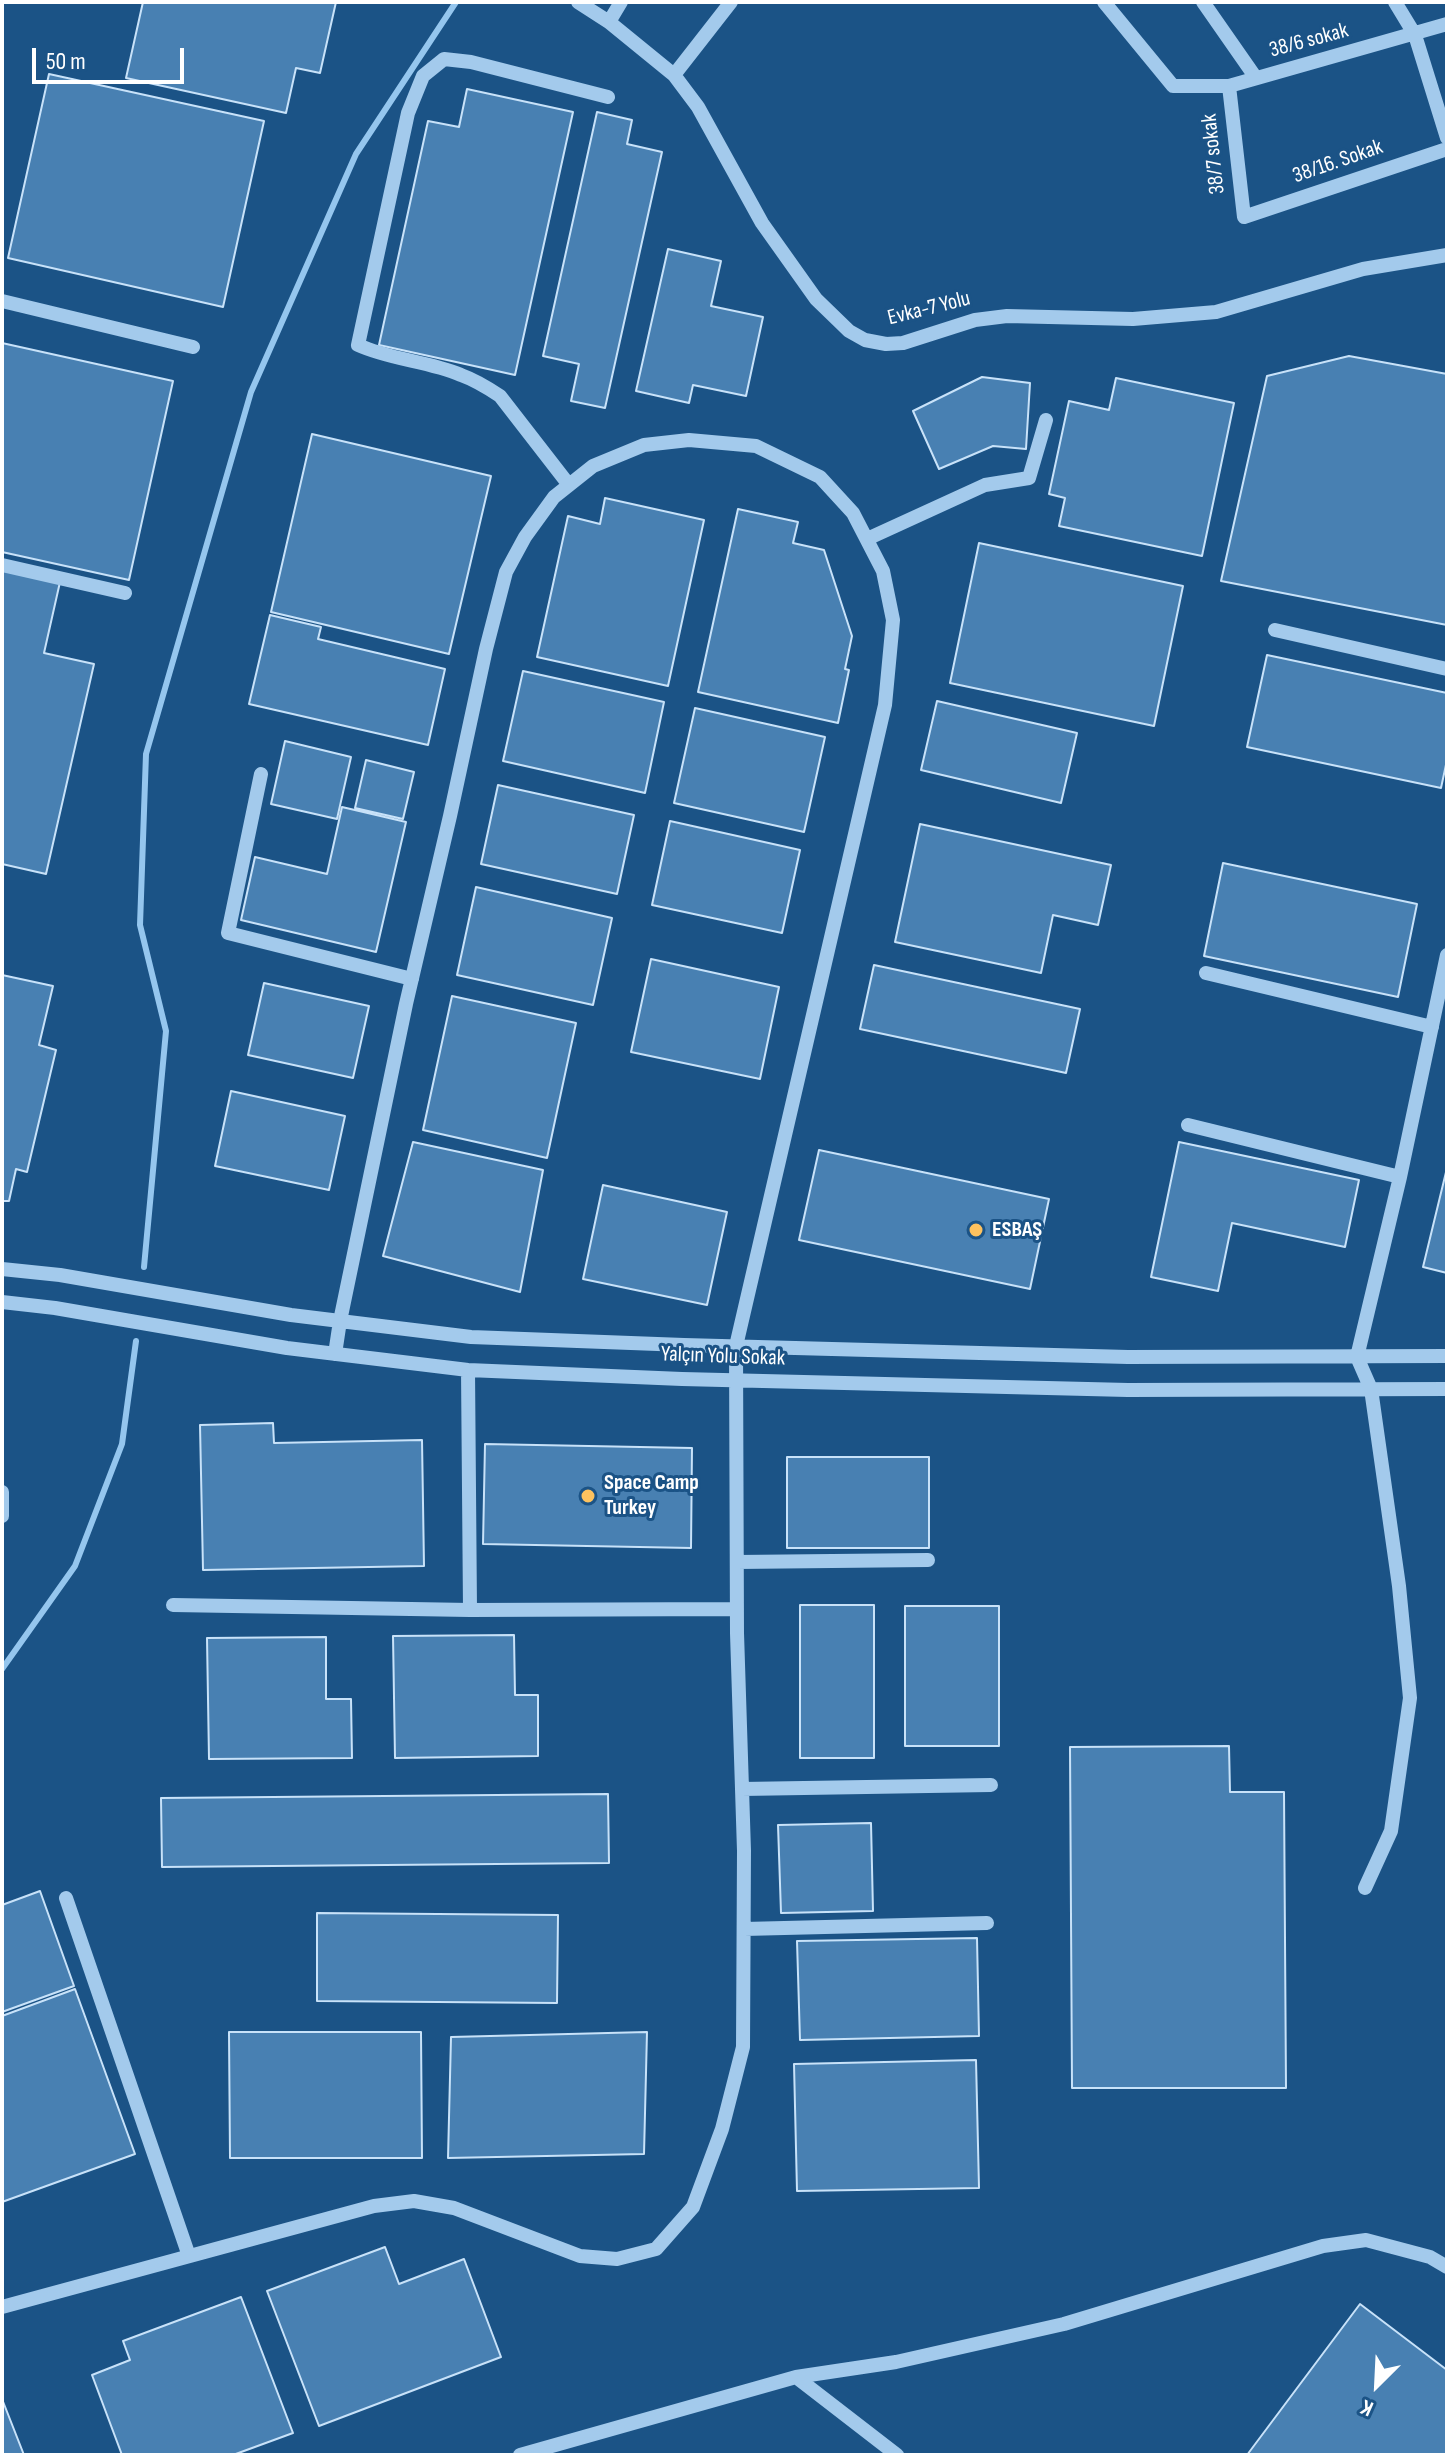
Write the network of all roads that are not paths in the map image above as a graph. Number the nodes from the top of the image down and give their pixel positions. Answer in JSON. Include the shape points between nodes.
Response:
{"nodes":[{"id":1,"x":578,"y":2,"type":"edge"},
{"id":2,"x":621,"y":2,"type":"edge"},
{"id":3,"x":731,"y":2,"type":"edge"},
{"id":4,"x":1104,"y":2,"type":"edge"},
{"id":5,"x":1203,"y":2,"type":"edge"},
{"id":6,"x":1395,"y":2,"type":"edge"},
{"id":7,"x":609,"y":22,"type":"junction"},
{"id":8,"x":1447,"y":24,"type":"edge"},
{"id":9,"x":1415,"y":35,"type":"junction"},
{"id":10,"x":674,"y":75,"type":"junction"},
{"id":11,"x":1256,"y":78,"type":"junction"},
{"id":12,"x":1229,"y":86,"type":"junction"},
{"id":13,"x":608,"y":97,"type":"dead end"},
{"id":14,"x":1447,"y":138,"type":"edge"},
{"id":15,"x":1447,"y":149,"type":"edge"},
{"id":16,"x":1244,"y":217,"type":"joint"},
{"id":17,"x":1447,"y":255,"type":"edge"},
{"id":18,"x":2,"y":301,"type":"edge"},
{"id":19,"x":193,"y":347,"type":"dead end"},
{"id":20,"x":1046,"y":420,"type":"dead end"},
{"id":21,"x":569,"y":485,"type":"junction"},
{"id":22,"x":867,"y":539,"type":"junction"},
{"id":23,"x":2,"y":565,"type":"edge"},
{"id":24,"x":125,"y":593,"type":"dead end"},
{"id":25,"x":1275,"y":630,"type":"dead end"},
{"id":26,"x":1447,"y":669,"type":"edge"},
{"id":27,"x":261,"y":774,"type":"dead end"},
{"id":28,"x":1447,"y":955,"type":"edge"},
{"id":29,"x":1206,"y":973,"type":"dead end"},
{"id":30,"x":412,"y":979,"type":"junction"},
{"id":31,"x":1432,"y":1027,"type":"junction"},
{"id":32,"x":1188,"y":1125,"type":"dead end"},
{"id":33,"x":1400,"y":1177,"type":"junction"},
{"id":34,"x":2,"y":1269,"type":"edge"},
{"id":35,"x":2,"y":1302,"type":"edge"},
{"id":36,"x":2,"y":1309,"type":"edge"},
{"id":37,"x":340,"y":1321,"type":"junction"},
{"id":38,"x":736,"y":1346,"type":"junction"},
{"id":39,"x":335,"y":1354,"type":"junction"},
{"id":40,"x":1447,"y":1356,"type":"edge"},
{"id":41,"x":1357,"y":1357,"type":"junction"},
{"id":42,"x":468,"y":1370,"type":"junction"},
{"id":43,"x":737,"y":1380,"type":"junction"},
{"id":44,"x":1371,"y":1389,"type":"junction"},
{"id":45,"x":1447,"y":1389,"type":"edge"},
{"id":46,"x":2,"y":1492,"type":"edge"},
{"id":47,"x":2,"y":1516,"type":"edge"},
{"id":48,"x":928,"y":1560,"type":"dead end"},
{"id":49,"x":737,"y":1562,"type":"junction"},
{"id":50,"x":173,"y":1605,"type":"dead end"},
{"id":51,"x":737,"y":1609,"type":"junction"},
{"id":52,"x":470,"y":1610,"type":"junction"},
{"id":53,"x":991,"y":1785,"type":"dead end"},
{"id":54,"x":742,"y":1789,"type":"junction"},
{"id":55,"x":1365,"y":1888,"type":"dead end"},
{"id":56,"x":66,"y":1898,"type":"dead end"},
{"id":57,"x":987,"y":1923,"type":"dead end"},
{"id":58,"x":744,"y":1929,"type":"junction"},
{"id":59,"x":189,"y":2256,"type":"junction"},
{"id":60,"x":1447,"y":2267,"type":"edge"},
{"id":61,"x":2,"y":2307,"type":"edge"},
{"id":62,"x":796,"y":2377,"type":"junction"},
{"id":63,"x":520,"y":2455,"type":"edge"},
{"id":64,"x":897,"y":2455,"type":"edge"}],
"edges":[{"from":1,"to":7,"type":"street","name":"Evka-7 Yolu"},
{"from":2,"to":7,"type":"street"},
{"from":3,"to":10,"type":"street"},
{"from":4,"to":12,"type":"street","name":"38/6 sokak","via":[[1173,86]]},
{"from":5,"to":11,"type":"street"},
{"from":6,"to":9,"type":"street"},
{"from":7,"to":10,"type":"street","name":"Evka-7 Yolu"},
{"from":8,"to":9,"type":"street","name":"38/6 sokak"},
{"from":9,"to":11,"type":"street","name":"38/6 sokak"},
{"from":9,"to":14,"type":"street"},
{"from":10,"to":17,"type":"street","name":"Evka-7 Yolu","via":[[698,107],[762,223],[816,299],[865,340],[903,343],[975,320],[1007,316],[1133,319],[1216,312],[1363,269]]},
{"from":11,"to":12,"type":"street","name":"38/6 sokak"},
{"from":12,"to":16,"type":"street","name":"38/7 sokak"},
{"from":13,"to":21,"type":"street","via":[[457,60],[444,59],[423,76],[408,113],[358,345],[461,374],[490,389]]},
{"from":15,"to":16,"type":"street","name":"38/16. Sokak"},
{"from":18,"to":19,"type":"street"},
{"from":20,"to":22,"type":"street","via":[[1029,478],[985,485]]},
{"from":21,"to":22,"type":"street","via":[[593,466],[644,445],[689,440],[756,446],[820,477],[853,513]]},
{"from":21,"to":30,"type":"street","via":[[525,537],[506,572]]},
{"from":22,"to":38,"type":"street","via":[[883,571],[893,620],[885,705]]},
{"from":23,"to":24,"type":"street"},
{"from":25,"to":26,"type":"street"},
{"from":27,"to":30,"type":"street","via":[[228,933]]},
{"from":28,"to":31,"type":"street"},
{"from":29,"to":31,"type":"street"},
{"from":30,"to":37,"type":"street"},
{"from":31,"to":33,"type":"street"},
{"from":32,"to":33,"type":"street"},
{"from":33,"to":41,"type":"street"},
{"from":34,"to":37,"type":"street","name":"Yalçın Yolu Sokak"},
{"from":35,"to":36,"type":"street"},
{"from":35,"to":39,"type":"street","name":"Yalçın Yolu Sokak"},
{"from":37,"to":38,"type":"street","name":"Yalçın Yolu Sokak","via":[[471,1337]]},
{"from":37,"to":39,"type":"street"},
{"from":38,"to":41,"type":"street","name":"Yalçın Yolu Sokak","via":[[1128,1357]]},
{"from":38,"to":43,"type":"street"},
{"from":39,"to":42,"type":"street","name":"Yalçın Yolu Sokak"},
{"from":40,"to":41,"type":"street","name":"Yalçın Yolu Sokak"},
{"from":41,"to":44,"type":"street"},
{"from":42,"to":43,"type":"street","name":"Yalçın Yolu Sokak"},
{"from":42,"to":52,"type":"street"},
{"from":43,"to":44,"type":"street","name":"Yalçın Yolu Sokak","via":[[1128,1390]]},
{"from":43,"to":49,"type":"street"},
{"from":44,"to":45,"type":"street","name":"Yalçın Yolu Sokak"},
{"from":44,"to":55,"type":"street","via":[[1410,1698],[1391,1831]]},
{"from":46,"to":47,"type":"street"},
{"from":48,"to":49,"type":"street"},
{"from":49,"to":51,"type":"street"},
{"from":50,"to":52,"type":"street"},
{"from":51,"to":52,"type":"street"},
{"from":51,"to":54,"type":"street"},
{"from":53,"to":54,"type":"street"},
{"from":54,"to":58,"type":"street"},
{"from":56,"to":59,"type":"street"},
{"from":57,"to":58,"type":"street"},
{"from":58,"to":59,"type":"street","via":[[743,2047],[722,2129],[693,2207],[656,2249],[617,2259],[580,2256],[454,2208],[414,2201],[374,2206]]},
{"from":59,"to":61,"type":"street"},
{"from":60,"to":62,"type":"street","via":[[1366,2240],[1323,2246],[1064,2324],[896,2362]]},
{"from":62,"to":63,"type":"street"},
{"from":62,"to":64,"type":"street"}]}
